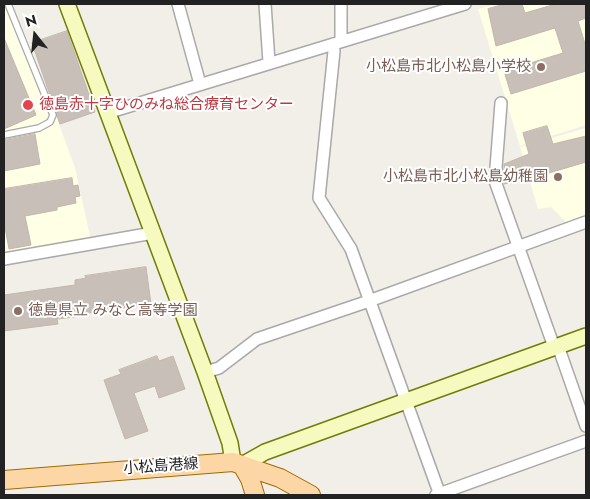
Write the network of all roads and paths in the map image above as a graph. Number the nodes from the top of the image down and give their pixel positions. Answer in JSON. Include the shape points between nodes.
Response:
{"nodes":[{"id":1,"x":8,"y":4,"type":"edge"},
{"id":2,"x":67,"y":4,"type":"edge"},
{"id":3,"x":178,"y":4,"type":"edge"},
{"id":4,"x":265,"y":4,"type":"edge"},
{"id":5,"x":341,"y":4,"type":"edge"},
{"id":6,"x":466,"y":4,"type":"edge"},
{"id":7,"x":444,"y":7,"type":"edge"},
{"id":8,"x":337,"y":43,"type":"junction"},
{"id":9,"x":270,"y":62,"type":"junction"},
{"id":10,"x":200,"y":84,"type":"junction"},
{"id":11,"x":501,"y":103,"type":"dead end"},
{"id":12,"x":107,"y":113,"type":"junction"},
{"id":13,"x":4,"y":135,"type":"edge"},
{"id":14,"x":586,"y":222,"type":"edge"},
{"id":15,"x":153,"y":233,"type":"junction"},
{"id":16,"x":518,"y":247,"type":"junction"},
{"id":17,"x":4,"y":259,"type":"edge"},
{"id":18,"x":369,"y":301,"type":"junction"},
{"id":19,"x":586,"y":336,"type":"edge"},
{"id":20,"x":556,"y":347,"type":"junction"},
{"id":21,"x":205,"y":372,"type":"junction"},
{"id":22,"x":406,"y":401,"type":"junction"},
{"id":23,"x":586,"y":426,"type":"edge"},
{"id":24,"x":586,"y":441,"type":"edge"},
{"id":25,"x":238,"y":464,"type":"junction"},
{"id":26,"x":4,"y":480,"type":"edge"},
{"id":27,"x":256,"y":495,"type":"edge"},
{"id":28,"x":311,"y":495,"type":"edge"},
{"id":29,"x":438,"y":495,"type":"edge"}],
"edges":[{"from":1,"to":13,"type":"lane","via":[[53,115],[50,122],[40,128]]},
{"from":2,"to":12,"type":"street"},
{"from":3,"to":10,"type":"street"},
{"from":4,"to":9,"type":"street"},
{"from":5,"to":8,"type":"street"},
{"from":6,"to":7,"type":"street"},
{"from":7,"to":8,"type":"street"},
{"from":8,"to":9,"type":"street"},
{"from":8,"to":18,"type":"street","via":[[319,198],[351,249]]},
{"from":9,"to":10,"type":"street"},
{"from":10,"to":12,"type":"street"},
{"from":11,"to":16,"type":"street","via":[[494,176]]},
{"from":12,"to":15,"type":"street"},
{"from":14,"to":16,"type":"street"},
{"from":15,"to":17,"type":"street"},
{"from":15,"to":21,"type":"street"},
{"from":16,"to":18,"type":"street"},
{"from":16,"to":20,"type":"street"},
{"from":18,"to":21,"type":"street","via":[[256,339],[219,368]]},
{"from":18,"to":22,"type":"street"},
{"from":19,"to":20,"type":"street"},
{"from":20,"to":22,"type":"street"},
{"from":20,"to":23,"type":"street"},
{"from":21,"to":25,"type":"street"},
{"from":22,"to":25,"type":"street"},
{"from":22,"to":29,"type":"street"},
{"from":24,"to":29,"type":"street"},
{"from":25,"to":26,"type":"main road","name":"小松島港線"},
{"from":25,"to":27,"type":"main road","via":[[250,479]]},
{"from":25,"to":28,"type":"main road","name":"小松島港線","via":[[280,478]]}]}
